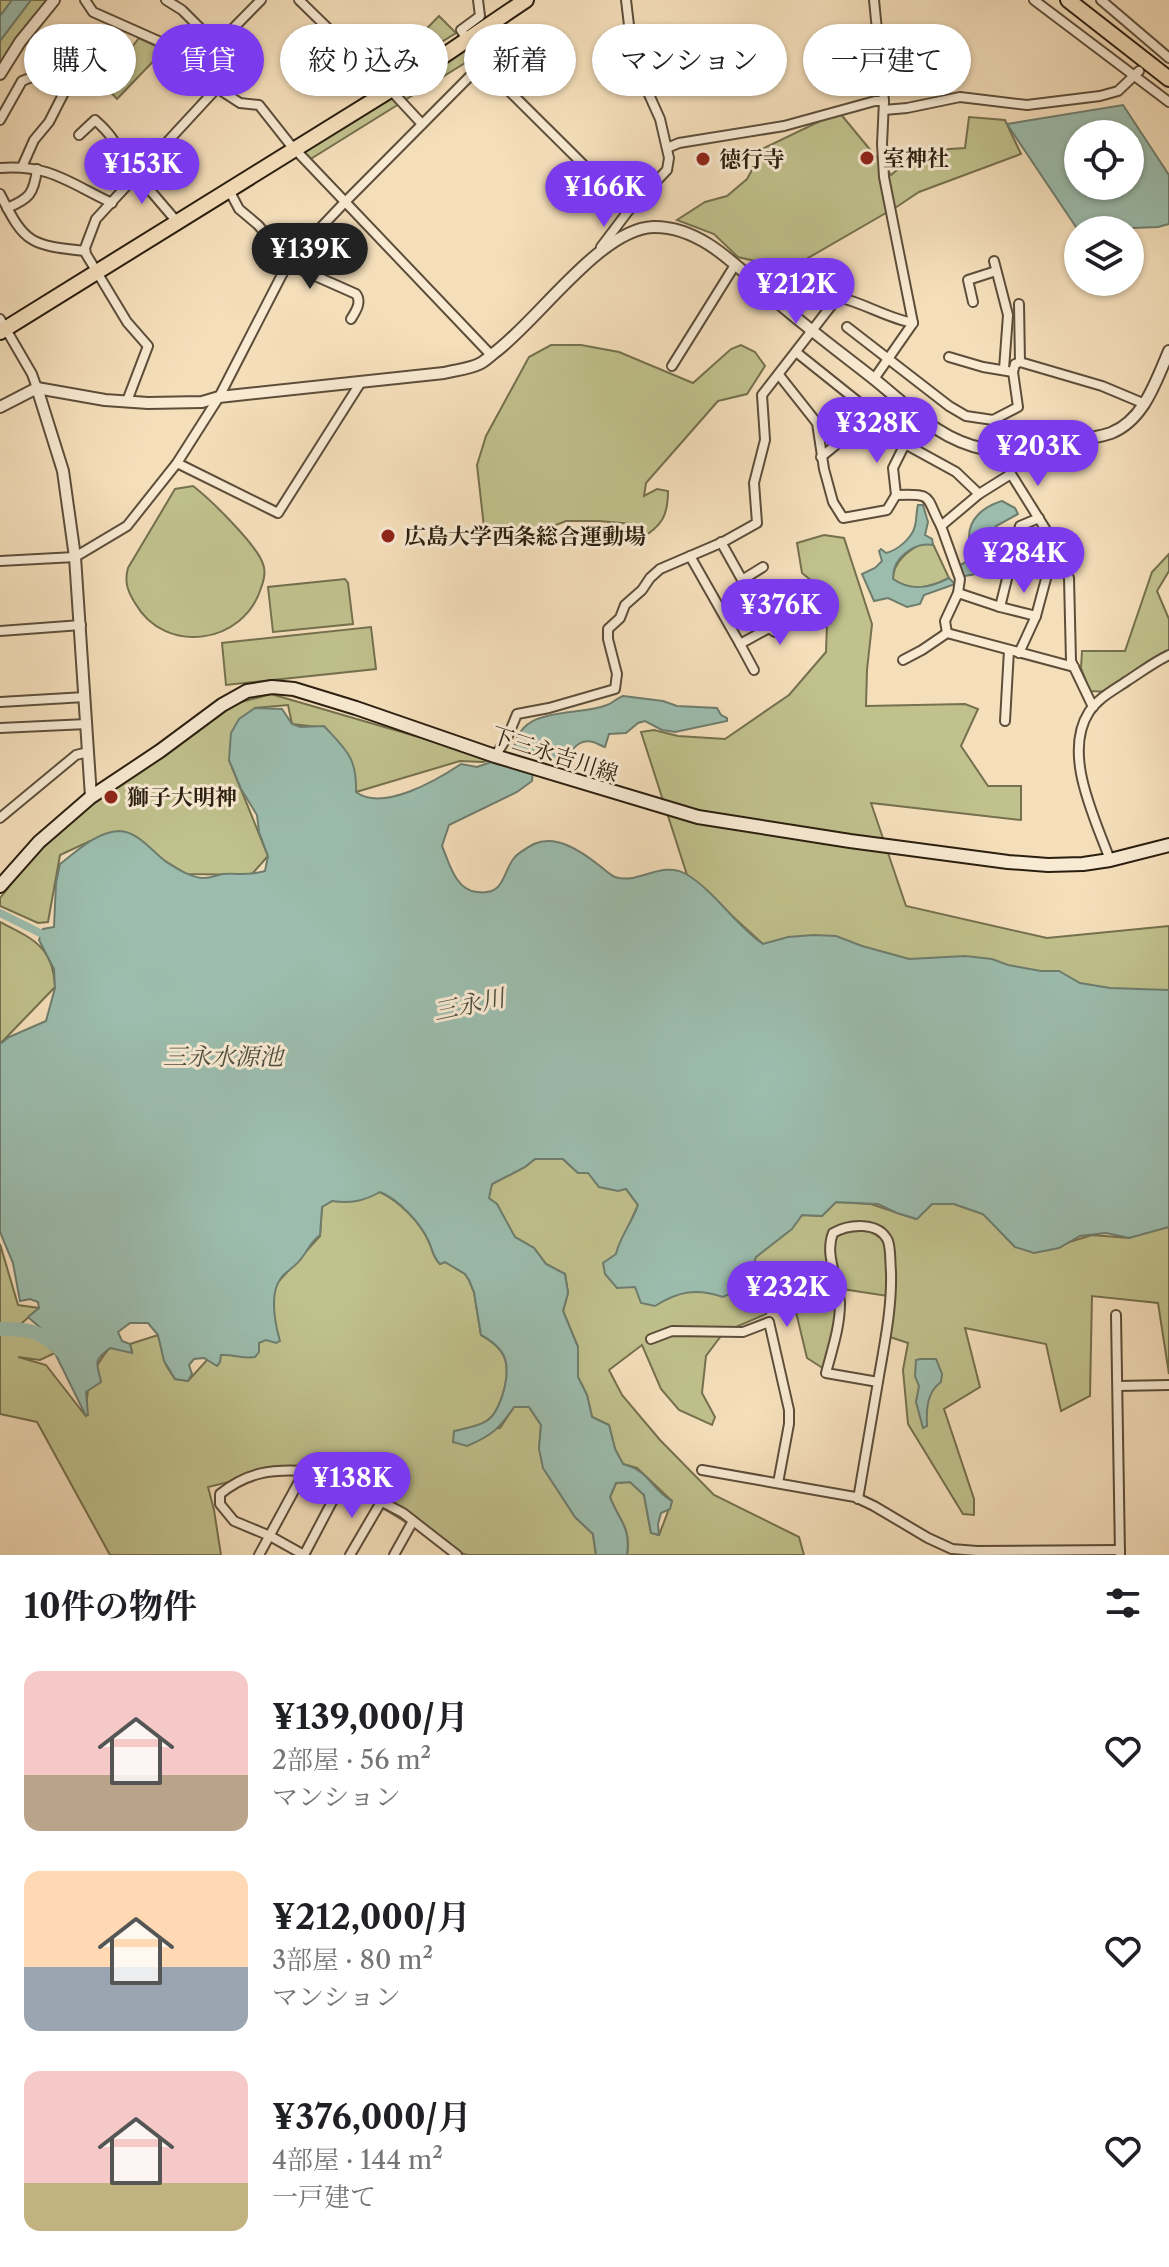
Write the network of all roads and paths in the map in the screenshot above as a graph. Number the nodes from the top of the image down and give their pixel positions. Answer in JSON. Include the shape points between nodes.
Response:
{"nodes":[{"id":1,"x":54,"y":0,"type":"edge"},
{"id":2,"x":85,"y":0,"type":"edge"},
{"id":3,"x":166,"y":0,"type":"edge"},
{"id":4,"x":261,"y":0,"type":"edge"},
{"id":5,"x":299,"y":0,"type":"edge"},
{"id":6,"x":478,"y":0,"type":"edge"},
{"id":7,"x":526,"y":0,"type":"edge"},
{"id":8,"x":626,"y":0,"type":"edge"},
{"id":9,"x":874,"y":0,"type":"edge"},
{"id":10,"x":1034,"y":0,"type":"edge"},
{"id":11,"x":1057,"y":0,"type":"edge"},
{"id":12,"x":1068,"y":0,"type":"edge"},
{"id":13,"x":1101,"y":0,"type":"edge"},
{"id":14,"x":196,"y":24,"type":"edge"},
{"id":15,"x":238,"y":24,"type":"edge"},
{"id":16,"x":323,"y":24,"type":"edge"},
{"id":17,"x":469,"y":24,"type":"edge"},
{"id":18,"x":492,"y":24,"type":"edge"},
{"id":19,"x":152,"y":38,"type":"edge"},
{"id":20,"x":1122,"y":42,"type":"junction"},
{"id":21,"x":1169,"y":58,"type":"edge"},
{"id":22,"x":1137,"y":73,"type":"junction"},
{"id":23,"x":0,"y":74,"type":"edge"},
{"id":24,"x":1169,"y":79,"type":"edge"},
{"id":25,"x":24,"y":80,"type":"edge"},
{"id":26,"x":464,"y":82,"type":"edge"},
{"id":27,"x":62,"y":96,"type":"edge"},
{"id":28,"x":210,"y":96,"type":"edge"},
{"id":29,"x":229,"y":96,"type":"edge"},
{"id":30,"x":380,"y":96,"type":"edge"},
{"id":31,"x":396,"y":96,"type":"edge"},
{"id":32,"x":514,"y":96,"type":"edge"},
{"id":33,"x":1169,"y":102,"type":"edge"},
{"id":34,"x":884,"y":105,"type":"junction"},
{"id":35,"x":0,"y":120,"type":"edge"},
{"id":36,"x":422,"y":124,"type":"junction"},
{"id":37,"x":79,"y":135,"type":"dead end"},
{"id":38,"x":667,"y":148,"type":"junction"},
{"id":39,"x":295,"y":149,"type":"junction"},
{"id":40,"x":22,"y":167,"type":"junction"},
{"id":41,"x":0,"y":168,"type":"edge"},
{"id":42,"x":37,"y":169,"type":"junction"},
{"id":43,"x":137,"y":175,"type":"junction"},
{"id":44,"x":229,"y":190,"type":"junction"},
{"id":45,"x":0,"y":194,"type":"edge"},
{"id":46,"x":345,"y":202,"type":"junction"},
{"id":47,"x":112,"y":203,"type":"junction"},
{"id":48,"x":7,"y":208,"type":"junction"},
{"id":49,"x":629,"y":210,"type":"junction"},
{"id":50,"x":178,"y":223,"type":"junction"},
{"id":51,"x":85,"y":251,"type":"junction"},
{"id":52,"x":289,"y":261,"type":"junction"},
{"id":53,"x":588,"y":262,"type":"junction"},
{"id":54,"x":735,"y":265,"type":"junction"},
{"id":55,"x":97,"y":273,"type":"junction"},
{"id":56,"x":973,"y":302,"type":"dead end"},
{"id":57,"x":1019,"y":304,"type":"dead end"},
{"id":58,"x":351,"y":319,"type":"dead end"},
{"id":59,"x":913,"y":323,"type":"junction"},
{"id":60,"x":2,"y":327,"type":"edge"},
{"id":61,"x":847,"y":327,"type":"dead end"},
{"id":62,"x":811,"y":332,"type":"junction"},
{"id":63,"x":1169,"y":351,"type":"edge"},
{"id":64,"x":796,"y":352,"type":"junction"},
{"id":65,"x":491,"y":355,"type":"junction"},
{"id":66,"x":949,"y":357,"type":"dead end"},
{"id":67,"x":887,"y":360,"type":"junction"},
{"id":68,"x":1020,"y":362,"type":"junction"},
{"id":69,"x":672,"y":366,"type":"dead end"},
{"id":70,"x":1009,"y":371,"type":"junction"},
{"id":71,"x":779,"y":375,"type":"junction"},
{"id":72,"x":874,"y":379,"type":"junction"},
{"id":73,"x":361,"y":382,"type":"junction"},
{"id":74,"x":37,"y":388,"type":"junction"},
{"id":75,"x":219,"y":397,"type":"junction"},
{"id":76,"x":127,"y":401,"type":"junction"},
{"id":77,"x":1145,"y":404,"type":"junction"},
{"id":78,"x":0,"y":407,"type":"edge"},
{"id":79,"x":866,"y":408,"type":"junction"},
{"id":80,"x":993,"y":420,"type":"junction"},
{"id":81,"x":905,"y":444,"type":"junction"},
{"id":82,"x":1000,"y":452,"type":"junction"},
{"id":83,"x":821,"y":457,"type":"junction"},
{"id":84,"x":177,"y":463,"type":"junction"},
{"id":85,"x":1011,"y":474,"type":"junction"},
{"id":86,"x":979,"y":494,"type":"junction"},
{"id":87,"x":896,"y":495,"type":"junction"},
{"id":88,"x":1039,"y":518,"type":"junction"},
{"id":89,"x":941,"y":526,"type":"junction"},
{"id":90,"x":721,"y":542,"type":"junction"},
{"id":91,"x":1054,"y":549,"type":"junction"},
{"id":92,"x":690,"y":556,"type":"junction"},
{"id":93,"x":75,"y":557,"type":"junction"},
{"id":94,"x":0,"y":561,"type":"edge"},
{"id":95,"x":763,"y":567,"type":"dead end"},
{"id":96,"x":742,"y":580,"type":"junction"},
{"id":97,"x":958,"y":593,"type":"junction"},
{"id":98,"x":1000,"y":607,"type":"junction"},
{"id":99,"x":1036,"y":616,"type":"junction"},
{"id":100,"x":792,"y":623,"type":"dead end"},
{"id":101,"x":81,"y":625,"type":"junction"},
{"id":102,"x":769,"y":628,"type":"junction"},
{"id":103,"x":0,"y":631,"type":"edge"},
{"id":104,"x":947,"y":633,"type":"junction"},
{"id":105,"x":740,"y":644,"type":"junction"},
{"id":106,"x":1014,"y":651,"type":"junction"},
{"id":107,"x":1169,"y":655,"type":"edge"},
{"id":108,"x":903,"y":660,"type":"dead end"},
{"id":109,"x":1074,"y":667,"type":"junction"},
{"id":110,"x":754,"y":670,"type":"dead end"},
{"id":111,"x":85,"y":697,"type":"junction"},
{"id":112,"x":0,"y":702,"type":"edge"},
{"id":113,"x":1093,"y":707,"type":"junction"},
{"id":114,"x":1005,"y":721,"type":"dead end"},
{"id":115,"x":87,"y":724,"type":"junction"},
{"id":116,"x":0,"y":728,"type":"edge"},
{"id":117,"x":88,"y":752,"type":"junction"},
{"id":118,"x":495,"y":756,"type":"junction"},
{"id":119,"x":91,"y":797,"type":"junction"},
{"id":120,"x":0,"y":818,"type":"edge"},
{"id":121,"x":1169,"y":845,"type":"edge"},
{"id":122,"x":1110,"y":860,"type":"junction"},
{"id":123,"x":5,"y":872,"type":"edge"},
{"id":124,"x":0,"y":886,"type":"edge"},
{"id":125,"x":1116,"y":1315,"type":"dead end"},
{"id":126,"x":651,"y":1339,"type":"dead end"},
{"id":127,"x":878,"y":1382,"type":"junction"},
{"id":128,"x":1169,"y":1385,"type":"edge"},
{"id":129,"x":1118,"y":1386,"type":"junction"},
{"id":130,"x":702,"y":1470,"type":"dead end"},
{"id":131,"x":305,"y":1471,"type":"junction"},
{"id":132,"x":343,"y":1481,"type":"junction"},
{"id":133,"x":778,"y":1483,"type":"junction"},
{"id":134,"x":858,"y":1499,"type":"junction"},
{"id":135,"x":381,"y":1502,"type":"junction"},
{"id":136,"x":413,"y":1521,"type":"junction"},
{"id":137,"x":270,"y":1536,"type":"junction"},
{"id":138,"x":1120,"y":1552,"type":"edge"},
{"id":139,"x":259,"y":1555,"type":"edge"},
{"id":140,"x":304,"y":1555,"type":"edge"},
{"id":141,"x":350,"y":1555,"type":"edge"},
{"id":142,"x":394,"y":1555,"type":"edge"},
{"id":143,"x":457,"y":1555,"type":"edge"}],
"edges":[{"from":1,"to":23,"type":"street"},
{"from":2,"to":19,"type":"street","via":[[93,12]]},
{"from":3,"to":14,"type":"street"},
{"from":4,"to":15,"type":"street"},
{"from":5,"to":16,"type":"street"},
{"from":6,"to":17,"type":"street","via":[[480,16]]},
{"from":7,"to":18,"type":"highway"},
{"from":8,"to":38,"type":"street","via":[[633,59]]},
{"from":9,"to":34,"type":"street"},
{"from":10,"to":22,"type":"street"},
{"from":11,"to":20,"type":"highway"},
{"from":12,"to":20,"type":"highway"},
{"from":13,"to":21,"type":"street"},
{"from":20,"to":24,"type":"highway"},
{"from":22,"to":33,"type":"street"},
{"from":22,"to":34,"type":"street","via":[[1118,91],[1100,96],[1027,105],[960,97],[907,108]]},
{"from":25,"to":35,"type":"street"},
{"from":26,"to":36,"type":"street"},
{"from":27,"to":40,"type":"street"},
{"from":28,"to":43,"type":"street"},
{"from":29,"to":39,"type":"street","via":[[259,105]]},
{"from":30,"to":39,"type":"highway"},
{"from":31,"to":36,"type":"street"},
{"from":32,"to":49,"type":"street"},
{"from":34,"to":38,"type":"street","via":[[875,101],[784,126]]},
{"from":34,"to":59,"type":"street","via":[[884,177]]},
{"from":36,"to":46,"type":"street"},
{"from":37,"to":43,"type":"street","via":[[95,120],[119,149],[122,164]]},
{"from":38,"to":49,"type":"street","via":[[667,170]]},
{"from":39,"to":44,"type":"highway"},
{"from":39,"to":46,"type":"street"},
{"from":40,"to":41,"type":"street"},
{"from":40,"to":42,"type":"street"},
{"from":42,"to":47,"type":"street"},
{"from":42,"to":48,"type":"street","via":[[31,194]]},
{"from":43,"to":47,"type":"street"},
{"from":43,"to":50,"type":"street"},
{"from":44,"to":50,"type":"highway"},
{"from":44,"to":52,"type":"street","via":[[239,209]]},
{"from":45,"to":48,"type":"street"},
{"from":46,"to":52,"type":"street"},
{"from":46,"to":65,"type":"street"},
{"from":47,"to":51,"type":"street","via":[[96,219]]},
{"from":48,"to":51,"type":"street","via":[[29,239]]},
{"from":49,"to":53,"type":"street"},
{"from":50,"to":55,"type":"highway"},
{"from":51,"to":55,"type":"street"},
{"from":52,"to":58,"type":"street","via":[[356,294],[359,304]]},
{"from":52,"to":75,"type":"street"},
{"from":53,"to":54,"type":"street","via":[[624,235],[651,227],[699,239]]},
{"from":53,"to":65,"type":"street"},
{"from":54,"to":62,"type":"street"},
{"from":54,"to":69,"type":"street"},
{"from":55,"to":60,"type":"highway"},
{"from":55,"to":76,"type":"street","via":[[148,346]]},
{"from":56,"to":70,"type":"street","via":[[968,280],[995,266],[1008,315]]},
{"from":57,"to":68,"type":"street"},
{"from":59,"to":62,"type":"street","via":[[838,297]]},
{"from":59,"to":67,"type":"street"},
{"from":60,"to":74,"type":"street"},
{"from":61,"to":67,"type":"street"},
{"from":62,"to":64,"type":"street"},
{"from":62,"to":72,"type":"street"},
{"from":63,"to":77,"type":"street"},
{"from":64,"to":71,"type":"street"},
{"from":64,"to":79,"type":"street"},
{"from":65,"to":73,"type":"street","via":[[480,364],[444,373]]},
{"from":66,"to":70,"type":"street"},
{"from":67,"to":72,"type":"street"},
{"from":67,"to":80,"type":"street","via":[[966,416]]},
{"from":68,"to":70,"type":"street"},
{"from":68,"to":77,"type":"street"},
{"from":70,"to":80,"type":"street","via":[[1018,407]]},
{"from":71,"to":83,"type":"street","via":[[817,423]]},
{"from":71,"to":90,"type":"street","via":[[762,395],[765,440],[754,483],[757,523]]},
{"from":72,"to":82,"type":"street","via":[[935,430]]},
{"from":73,"to":75,"type":"street"},
{"from":73,"to":84,"type":"street","via":[[278,513]]},
{"from":74,"to":76,"type":"street"},
{"from":74,"to":78,"type":"street"},
{"from":74,"to":93,"type":"street","via":[[63,471]]},
{"from":75,"to":76,"type":"street","via":[[202,402]]},
{"from":75,"to":84,"type":"street"},
{"from":77,"to":82,"type":"street","via":[[1112,433]]},
{"from":79,"to":81,"type":"street"},
{"from":79,"to":83,"type":"street"},
{"from":80,"to":82,"type":"street"},
{"from":81,"to":86,"type":"street","via":[[956,472]]},
{"from":81,"to":87,"type":"street","via":[[893,468]]},
{"from":82,"to":85,"type":"street"},
{"from":83,"to":87,"type":"street","via":[[843,518],[887,510]]},
{"from":84,"to":93,"type":"street","via":[[127,526]]},
{"from":85,"to":86,"type":"street"},
{"from":85,"to":88,"type":"street"},
{"from":86,"to":89,"type":"street"},
{"from":87,"to":89,"type":"street","via":[[924,495]]},
{"from":88,"to":91,"type":"street"},
{"from":88,"to":98,"type":"street","via":[[1020,526]]},
{"from":89,"to":97,"type":"street","via":[[960,579]]},
{"from":90,"to":92,"type":"street"},
{"from":90,"to":96,"type":"street"},
{"from":91,"to":99,"type":"street"},
{"from":91,"to":109,"type":"street","via":[[1069,578]]},
{"from":92,"to":105,"type":"street"},
{"from":92,"to":118,"type":"street","via":[[660,569],[608,629],[615,689],[517,714]]},
{"from":93,"to":94,"type":"street"},
{"from":93,"to":101,"type":"street"},
{"from":95,"to":96,"type":"street"},
{"from":96,"to":102,"type":"street"},
{"from":97,"to":98,"type":"street"},
{"from":97,"to":104,"type":"street","via":[[945,621]]},
{"from":98,"to":99,"type":"street"},
{"from":99,"to":106,"type":"street"},
{"from":100,"to":102,"type":"street","via":[[775,632]]},
{"from":101,"to":103,"type":"street"},
{"from":101,"to":111,"type":"street"},
{"from":102,"to":105,"type":"street"},
{"from":104,"to":106,"type":"street"},
{"from":104,"to":108,"type":"street"},
{"from":105,"to":110,"type":"street"},
{"from":106,"to":109,"type":"street"},
{"from":106,"to":114,"type":"street"},
{"from":107,"to":113,"type":"street"},
{"from":109,"to":113,"type":"street"},
{"from":111,"to":112,"type":"street"},
{"from":111,"to":115,"type":"street"},
{"from":113,"to":122,"type":"street","via":[[1083,724],[1078,756]]},
{"from":115,"to":116,"type":"street"},
{"from":115,"to":117,"type":"street"},
{"from":117,"to":119,"type":"street"},
{"from":117,"to":120,"type":"street","via":[[76,755]]},
{"from":118,"to":119,"type":"main road","name":"下三永吉川線","via":[[356,708],[272,687],[247,691],[222,705]]},
{"from":118,"to":122,"type":"main road","name":"下三永吉川線","via":[[728,823],[1008,862]]},
{"from":119,"to":123,"type":"main road","name":"下三永吉川線"},
{"from":121,"to":122,"type":"main road","name":"下三永吉川線"},
{"from":123,"to":124,"type":"main road","name":"下三永吉川線"},
{"from":125,"to":129,"type":"street"},
{"from":126,"to":133,"type":"street","via":[[672,1331],[743,1332],[769,1322],[789,1410]]},
{"from":127,"to":127,"type":"street","via":[[892,1299],[890,1248],[880,1231],[852,1227],[833,1233],[830,1241],[840,1300],[826,1373]]},
{"from":127,"to":134,"type":"street"},
{"from":128,"to":129,"type":"street"},
{"from":129,"to":138,"type":"street"},
{"from":130,"to":133,"type":"street"},
{"from":131,"to":132,"type":"street","via":[[309,1463]]},
{"from":131,"to":137,"type":"street"},
{"from":131,"to":137,"type":"street","via":[[258,1473],[220,1494],[220,1504],[234,1521]]},
{"from":132,"to":135,"type":"street"},
{"from":132,"to":140,"type":"street"},
{"from":133,"to":134,"type":"street"},
{"from":134,"to":138,"type":"street","via":[[952,1549]]},
{"from":135,"to":136,"type":"street"},
{"from":135,"to":141,"type":"street"},
{"from":136,"to":142,"type":"street"},
{"from":136,"to":143,"type":"street"},
{"from":137,"to":139,"type":"street"},
{"from":137,"to":140,"type":"street"}]}
